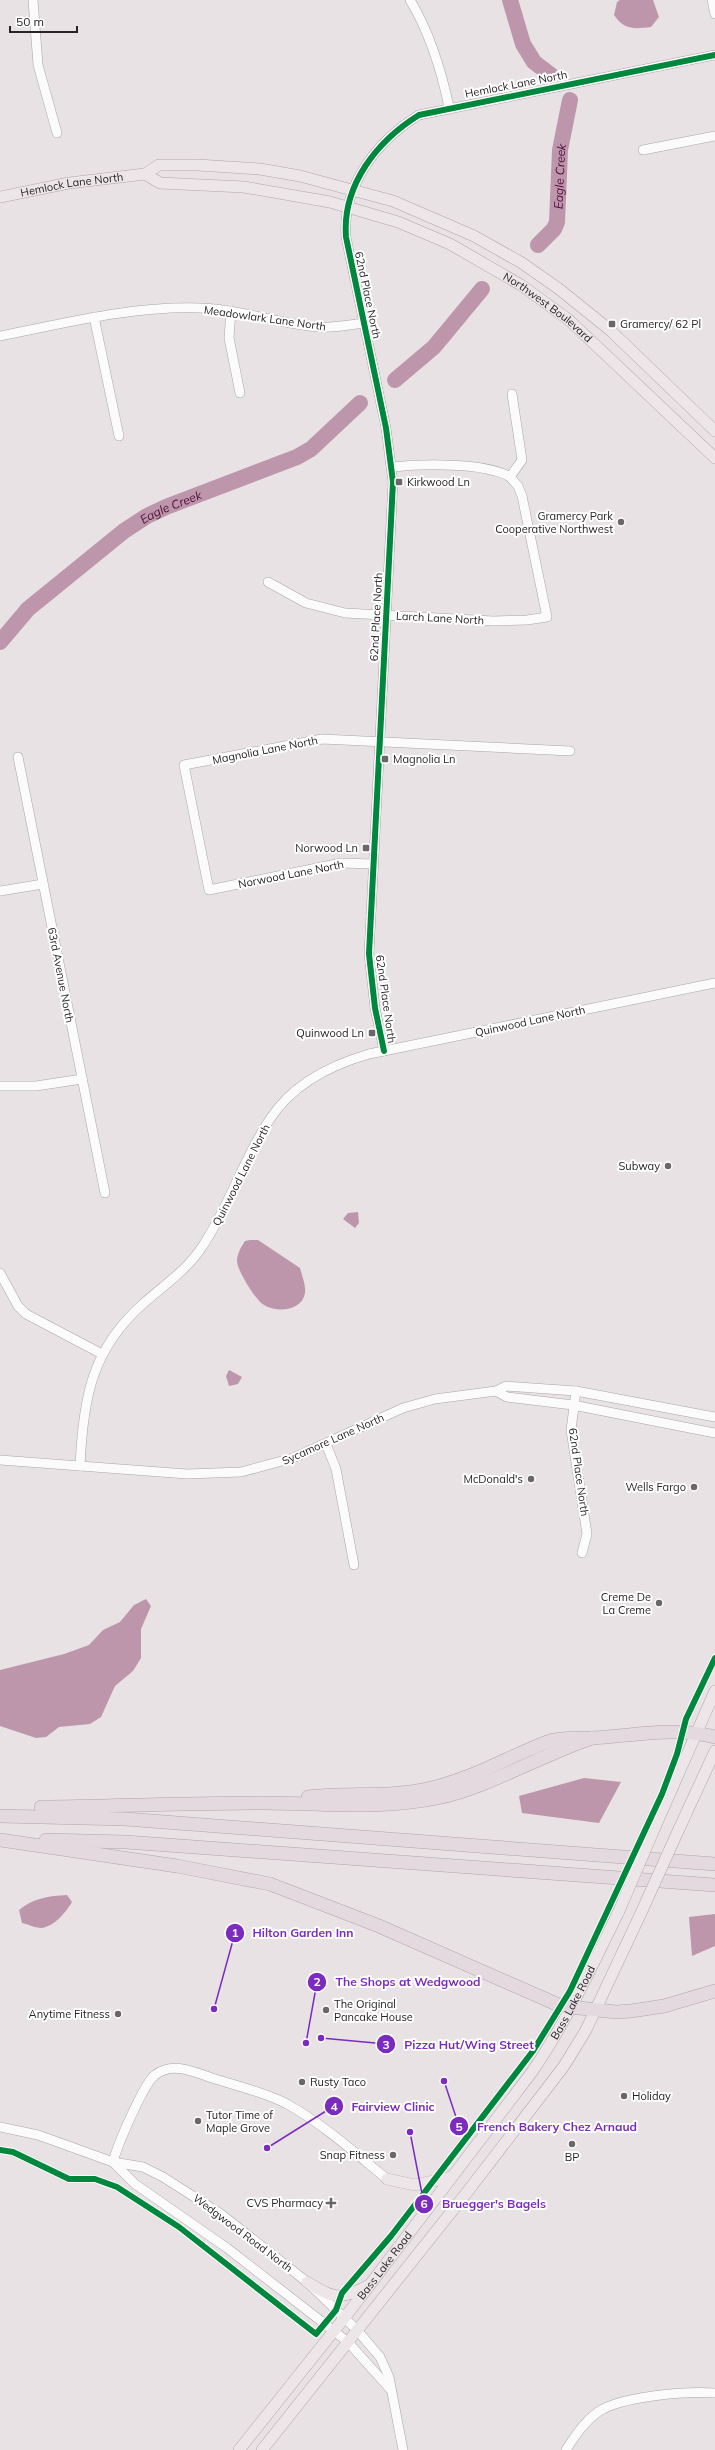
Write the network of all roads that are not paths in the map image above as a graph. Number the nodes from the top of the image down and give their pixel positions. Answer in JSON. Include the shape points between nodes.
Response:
{"nodes":[{"id":1,"x":33,"y":0,"type":"edge"},
{"id":2,"x":410,"y":0,"type":"edge"},
{"id":3,"x":712,"y":0,"type":"edge"},
{"id":4,"x":715,"y":14,"type":"edge"},
{"id":5,"x":715,"y":55,"type":"edge"},
{"id":6,"x":449,"y":107,"type":"junction"},
{"id":7,"x":57,"y":133,"type":"dead end"},
{"id":8,"x":715,"y":136,"type":"edge"},
{"id":9,"x":643,"y":150,"type":"dead end"},
{"id":10,"x":145,"y":174,"type":"junction"},
{"id":11,"x":354,"y":189,"type":"junction"},
{"id":12,"x":0,"y":197,"type":"edge"},
{"id":13,"x":348,"y":207,"type":"junction"},
{"id":14,"x":231,"y":311,"type":"junction"},
{"id":15,"x":94,"y":317,"type":"junction"},
{"id":16,"x":364,"y":323,"type":"junction"},
{"id":17,"x":0,"y":336,"type":"edge"},
{"id":18,"x":240,"y":393,"type":"dead end"},
{"id":19,"x":512,"y":394,"type":"dead end"},
{"id":20,"x":715,"y":431,"type":"edge"},
{"id":21,"x":119,"y":436,"type":"dead end"},
{"id":22,"x":715,"y":458,"type":"edge"},
{"id":23,"x":392,"y":467,"type":"junction"},
{"id":24,"x":510,"y":477,"type":"junction"},
{"id":25,"x":268,"y":582,"type":"dead end"},
{"id":26,"x":386,"y":615,"type":"junction"},
{"id":27,"x":380,"y":742,"type":"junction"},
{"id":28,"x":570,"y":751,"type":"dead end"},
{"id":29,"x":18,"y":757,"type":"dead end"},
{"id":30,"x":373,"y":864,"type":"junction"},
{"id":31,"x":43,"y":884,"type":"junction"},
{"id":32,"x":209,"y":890,"type":"joint"},
{"id":33,"x":0,"y":891,"type":"edge"},
{"id":34,"x":715,"y":983,"type":"edge"},
{"id":35,"x":384,"y":1051,"type":"junction"},
{"id":36,"x":82,"y":1079,"type":"junction"},
{"id":37,"x":0,"y":1086,"type":"edge"},
{"id":38,"x":105,"y":1194,"type":"dead end"},
{"id":39,"x":0,"y":1273,"type":"edge"},
{"id":40,"x":102,"y":1354,"type":"junction"},
{"id":41,"x":496,"y":1391,"type":"junction"},
{"id":42,"x":576,"y":1392,"type":"junction"},
{"id":43,"x":573,"y":1405,"type":"junction"},
{"id":44,"x":715,"y":1417,"type":"edge"},
{"id":45,"x":715,"y":1433,"type":"edge"},
{"id":46,"x":326,"y":1444,"type":"junction"},
{"id":47,"x":0,"y":1460,"type":"edge"},
{"id":48,"x":80,"y":1466,"type":"junction"},
{"id":49,"x":582,"y":1553,"type":"dead end"},
{"id":50,"x":354,"y":1565,"type":"dead end"},
{"id":51,"x":715,"y":1691,"type":"edge"},
{"id":52,"x":698,"y":1733,"type":"junction"},
{"id":53,"x":715,"y":1737,"type":"edge"},
{"id":54,"x":715,"y":1751,"type":"edge"},
{"id":55,"x":0,"y":1808,"type":"edge"},
{"id":56,"x":0,"y":1816,"type":"edge"},
{"id":57,"x":0,"y":1840,"type":"edge"},
{"id":58,"x":715,"y":1864,"type":"edge"},
{"id":59,"x":715,"y":1885,"type":"edge"},
{"id":60,"x":714,"y":1992,"type":"edge"},
{"id":61,"x":572,"y":2007,"type":"junction"},
{"id":62,"x":596,"y":2008,"type":"junction"},
{"id":63,"x":0,"y":2127,"type":"edge"},
{"id":64,"x":113,"y":2162,"type":"junction"},
{"id":65,"x":452,"y":2177,"type":"junction"},
{"id":66,"x":387,"y":2178,"type":"joint"},
{"id":67,"x":307,"y":2282,"type":"junction"},
{"id":68,"x":371,"y":2284,"type":"junction"},
{"id":69,"x":344,"y":2318,"type":"junction"},
{"id":70,"x":358,"y":2330,"type":"junction"},
{"id":71,"x":334,"y":2331,"type":"junction"},
{"id":72,"x":348,"y":2342,"type":"junction"},
{"id":73,"x":390,"y":2389,"type":"junction"},
{"id":74,"x":715,"y":2393,"type":"edge"},
{"id":75,"x":239,"y":2450,"type":"edge"},
{"id":76,"x":262,"y":2450,"type":"edge"},
{"id":77,"x":404,"y":2450,"type":"edge"},
{"id":78,"x":566,"y":2450,"type":"edge"}],
"edges":[{"from":1,"to":7,"type":"street","via":[[38,65]]},
{"from":2,"to":6,"type":"street","via":[[420,16],[432,46]]},
{"from":3,"to":4,"type":"street"},
{"from":5,"to":6,"type":"street","name":"Hemlock Lane North"},
{"from":6,"to":11,"type":"street","name":"Hemlock Lane North","via":[[418,115],[391,135],[370,159]]},
{"from":8,"to":9,"type":"street"},
{"from":10,"to":11,"type":"main road","name":"Hemlock Lane North","via":[[159,165],[221,166],[279,172]]},
{"from":10,"to":12,"type":"main road","name":"Hemlock Lane North","via":[[69,183]]},
{"from":10,"to":13,"type":"main road","via":[[160,183],[244,186],[304,196]]},
{"from":11,"to":13,"type":"street","name":"62nd Place North"},
{"from":11,"to":20,"type":"main road","name":"Northwest Boulevard","via":[[443,220],[538,274],[610,330]]},
{"from":13,"to":16,"type":"street","name":"62nd Place North","via":[[346,238]]},
{"from":13,"to":22,"type":"main road","name":"Northwest Boulevard","via":[[398,222],[450,244],[521,285],[586,334]]},
{"from":14,"to":15,"type":"street","name":"Meadowlark Lane North","via":[[172,308],[134,310]]},
{"from":14,"to":16,"type":"street","name":"Meadowlark Lane North","via":[[318,327]]},
{"from":14,"to":18,"type":"street","via":[[229,338]]},
{"from":15,"to":17,"type":"street","name":"Meadowlark Lane North"},
{"from":15,"to":21,"type":"street"},
{"from":16,"to":23,"type":"street","name":"62nd Place North"},
{"from":19,"to":24,"type":"street","via":[[522,460]]},
{"from":23,"to":24,"type":"street","via":[[444,465],[488,470]]},
{"from":23,"to":26,"type":"street","name":"62nd Place North"},
{"from":24,"to":26,"type":"street","name":"Larch Lane North","via":[[522,496],[547,617],[493,621]]},
{"from":25,"to":26,"type":"street","name":"Larch Lane North","via":[[306,604],[326,610]]},
{"from":26,"to":27,"type":"street","name":"62nd Place North"},
{"from":27,"to":28,"type":"street","name":"Magnolia Lane North"},
{"from":27,"to":30,"type":"street","name":"62nd Place North"},
{"from":27,"to":32,"type":"street","name":"Magnolia Lane North","via":[[316,740],[184,765]]},
{"from":29,"to":31,"type":"street","name":"63rd Avenue North"},
{"from":30,"to":32,"type":"street","name":"Norwood Lane North","via":[[341,863]]},
{"from":30,"to":35,"type":"street","name":"62nd Place North","via":[[369,954],[373,995]]},
{"from":31,"to":33,"type":"street"},
{"from":31,"to":36,"type":"street","name":"63rd Avenue North"},
{"from":34,"to":35,"type":"street","name":"Quinwood Lane North"},
{"from":35,"to":40,"type":"street","name":"Quinwood Lane North","via":[[348,1060],[322,1072],[303,1085],[272,1115],[222,1214],[201,1248],[183,1270],[127,1318]]},
{"from":36,"to":37,"type":"street","via":[[36,1086]]},
{"from":36,"to":38,"type":"street","name":"63rd Avenue North"},
{"from":39,"to":40,"type":"street","via":[[14,1300],[26,1314]]},
{"from":40,"to":48,"type":"street","name":"Quinwood Lane North","via":[[87,1393]]},
{"from":41,"to":42,"type":"street","name":"Sycamore Lane North","via":[[506,1386]]},
{"from":41,"to":43,"type":"street","name":"Sycamore Lane North","via":[[507,1397]]},
{"from":41,"to":46,"type":"street","name":"Sycamore Lane North","via":[[434,1399],[403,1408]]},
{"from":42,"to":43,"type":"street","name":"62nd Place North"},
{"from":42,"to":44,"type":"street","name":"Sycamore Lane North"},
{"from":43,"to":45,"type":"street","name":"Sycamore Lane North"},
{"from":43,"to":49,"type":"street","name":"62nd Place North","via":[[572,1442],[587,1526]]},
{"from":46,"to":48,"type":"street","name":"Sycamore Lane North","via":[[268,1466],[214,1474]]},
{"from":46,"to":50,"type":"street","via":[[336,1468]]},
{"from":47,"to":48,"type":"street","name":"Sycamore Lane North"},
{"from":51,"to":52,"type":"main road","name":"Bass Lake Road"},
{"from":52,"to":53,"type":"highway"},
{"from":52,"to":55,"type":"highway","via":[[658,1731],[592,1738],[547,1754],[456,1793],[420,1801],[356,1805],[266,1803]]},
{"from":52,"to":61,"type":"main road","name":"Bass Lake Road","bridge":true},
{"from":54,"to":62,"type":"main road","name":"Bass Lake Road","bridge":true},
{"from":56,"to":58,"type":"highway","via":[[125,1819]]},
{"from":57,"to":59,"type":"highway","via":[[96,1840]]},
{"from":57,"to":61,"type":"highway","via":[[184,1867],[270,1884],[379,1926],[561,2006]]},
{"from":60,"to":62,"type":"highway","via":[[643,2009],[616,2012]]},
{"from":61,"to":62,"type":"highway"},
{"from":61,"to":65,"type":"main road","name":"Bass Lake Road","via":[[532,2072]]},
{"from":62,"to":70,"type":"main road","name":"Bass Lake Road","via":[[576,2048],[542,2096]]},
{"from":63,"to":64,"type":"street","name":"Wedgwood Road North","via":[[38,2135]]},
{"from":64,"to":66,"type":"street","via":[[147,2085],[154,2075],[173,2067],[256,2092],[286,2104],[306,2116]]},
{"from":64,"to":67,"type":"street","name":"Wedgwood Road North","via":[[142,2167],[191,2194],[221,2214]]},
{"from":64,"to":71,"type":"street","name":"Wedgwood Road North","via":[[135,2184],[233,2252]]},
{"from":65,"to":66,"type":"main road","via":[[415,2185]]},
{"from":65,"to":68,"type":"main road","name":"Bass Lake Road"},
{"from":67,"to":68,"type":"main road","via":[[337,2297],[352,2294]]},
{"from":67,"to":69,"type":"street","name":"Wedgwood Road North"},
{"from":68,"to":69,"type":"main road","name":"Bass Lake Road"},
{"from":69,"to":70,"type":"street","name":"Wedgwood Road North"},
{"from":69,"to":71,"type":"main road","name":"Bass Lake Road"},
{"from":70,"to":72,"type":"main road","name":"Bass Lake Road"},
{"from":70,"to":73,"type":"street","via":[[382,2362],[389,2377]]},
{"from":71,"to":72,"type":"street","name":"Wedgwood Road North"},
{"from":71,"to":75,"type":"main road","name":"Bass Lake Road"},
{"from":72,"to":73,"type":"street"},
{"from":72,"to":76,"type":"main road","name":"Bass Lake Road"},
{"from":73,"to":77,"type":"street"},
{"from":74,"to":78,"type":"street","via":[[680,2392],[610,2406],[589,2419]]}]}
